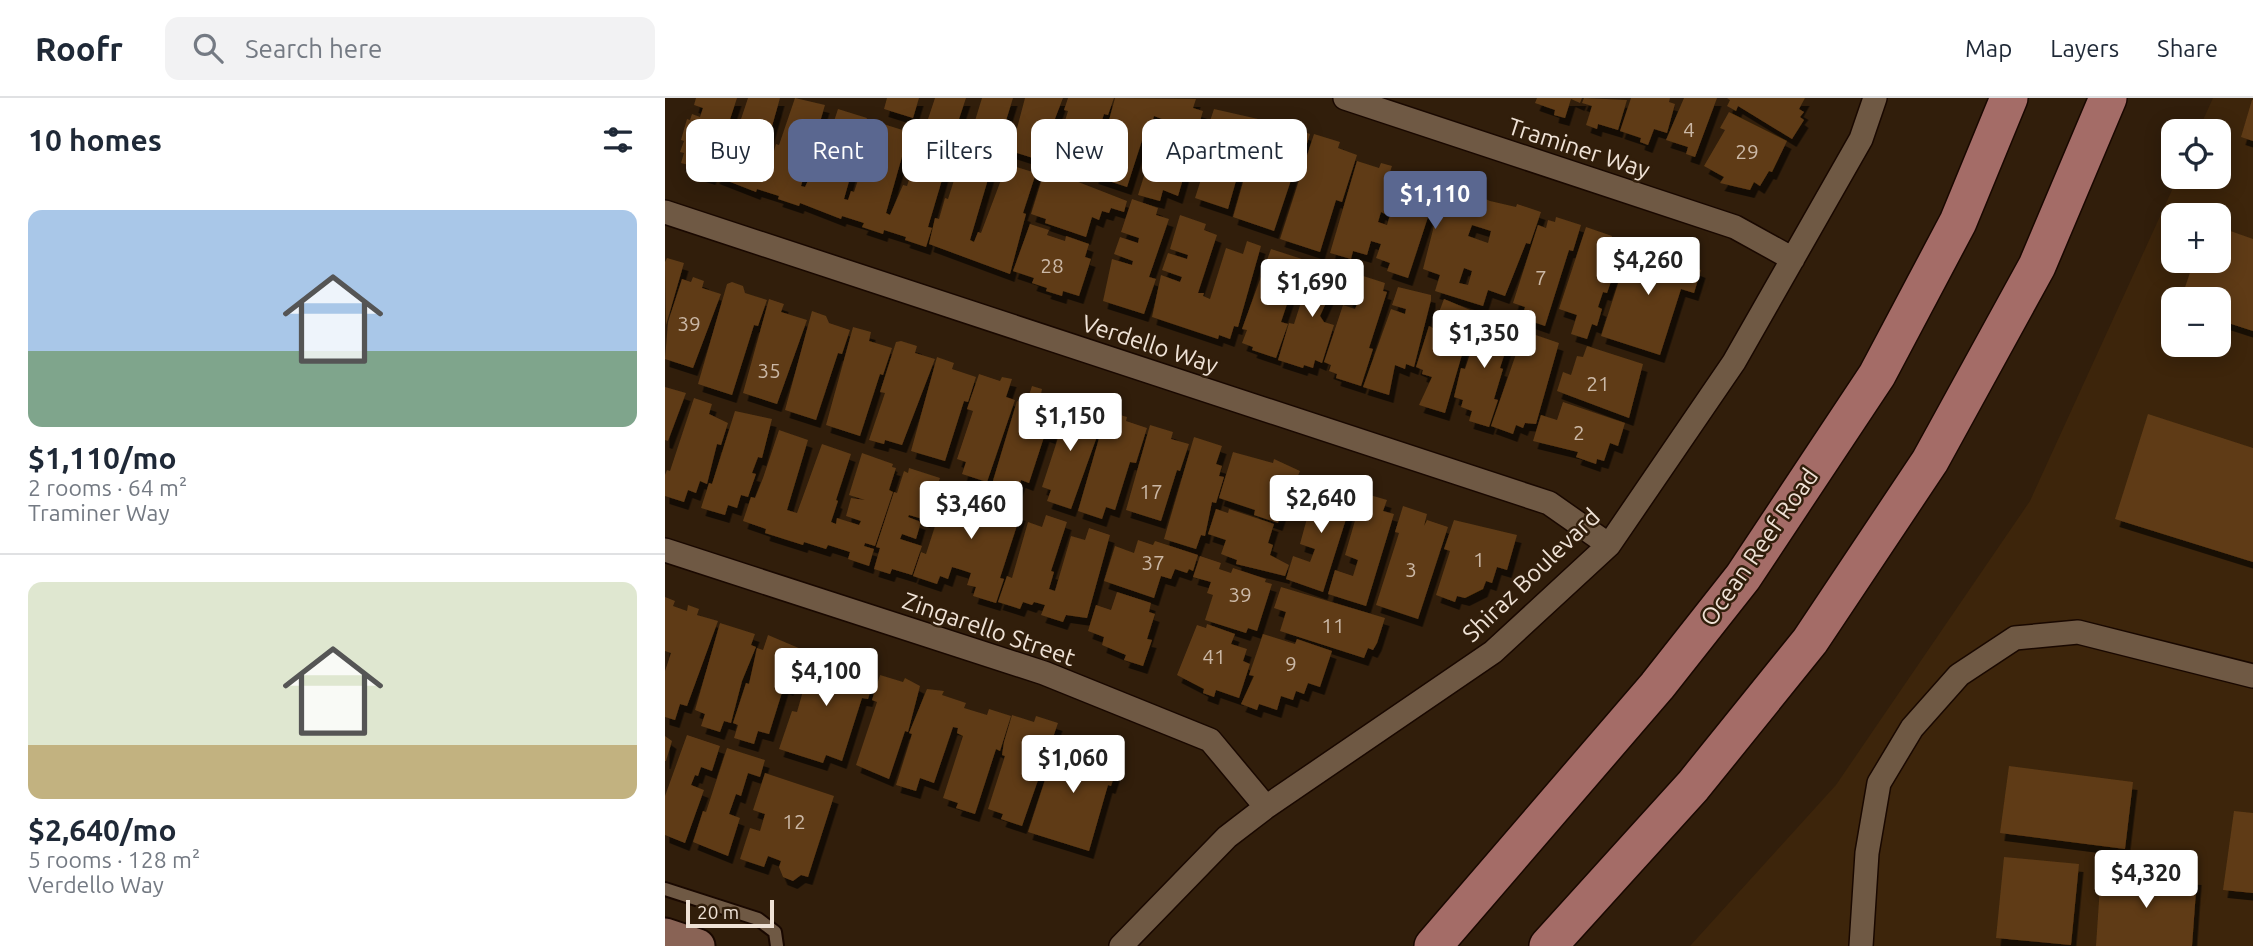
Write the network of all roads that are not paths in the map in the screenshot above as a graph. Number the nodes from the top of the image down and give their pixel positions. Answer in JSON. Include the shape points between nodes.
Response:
{"nodes":[{"id":1,"x":1345,"y":98,"type":"edge"},
{"id":2,"x":1875,"y":98,"type":"edge"},
{"id":3,"x":2008,"y":98,"type":"edge"},
{"id":4,"x":2108,"y":98,"type":"edge"},
{"id":5,"x":665,"y":212,"type":"edge"},
{"id":6,"x":1793,"y":259,"type":"junction"},
{"id":7,"x":1609,"y":545,"type":"junction"},
{"id":8,"x":665,"y":550,"type":"edge"},
{"id":9,"x":2253,"y":676,"type":"edge"},
{"id":10,"x":1266,"y":807,"type":"junction"},
{"id":11,"x":665,"y":889,"type":"edge"},
{"id":12,"x":665,"y":935,"type":"edge"},
{"id":13,"x":698,"y":946,"type":"edge"},
{"id":14,"x":777,"y":946,"type":"edge"},
{"id":15,"x":1121,"y":946,"type":"edge"},
{"id":16,"x":1433,"y":946,"type":"edge"},
{"id":17,"x":1548,"y":946,"type":"edge"},
{"id":18,"x":1861,"y":946,"type":"edge"}],
"edges":[{"from":1,"to":6,"type":"street","name":"Traminer Way","via":[[1735,227]]},
{"from":2,"to":6,"type":"street","name":"Shiraz Boulevard","via":[[1861,139]]},
{"from":3,"to":16,"type":"main road","name":"Ocean Reef Road","via":[[1958,222],[1877,374],[1743,577],[1657,687]]},
{"from":4,"to":17,"type":"main road","via":[[2037,266],[1930,461],[1810,641],[1693,786]]},
{"from":5,"to":7,"type":"street","name":"Verdello Way","via":[[1549,503]]},
{"from":6,"to":7,"type":"street","name":"Shiraz Boulevard","via":[[1734,362]]},
{"from":7,"to":10,"type":"street","name":"Shiraz Boulevard","via":[[1493,652]]},
{"from":8,"to":10,"type":"street","name":"Zingarello Street","via":[[1044,673],[1210,740]]},
{"from":9,"to":18,"type":"street","via":[[2078,632],[2015,638],[1959,675],[1912,728],[1879,783],[1867,853]]},
{"from":10,"to":15,"type":"street","name":"Shiraz Boulevard","via":[[1227,837]]},
{"from":11,"to":14,"type":"lane","via":[[765,922],[775,932]]},
{"from":12,"to":13,"type":"street"}]}
